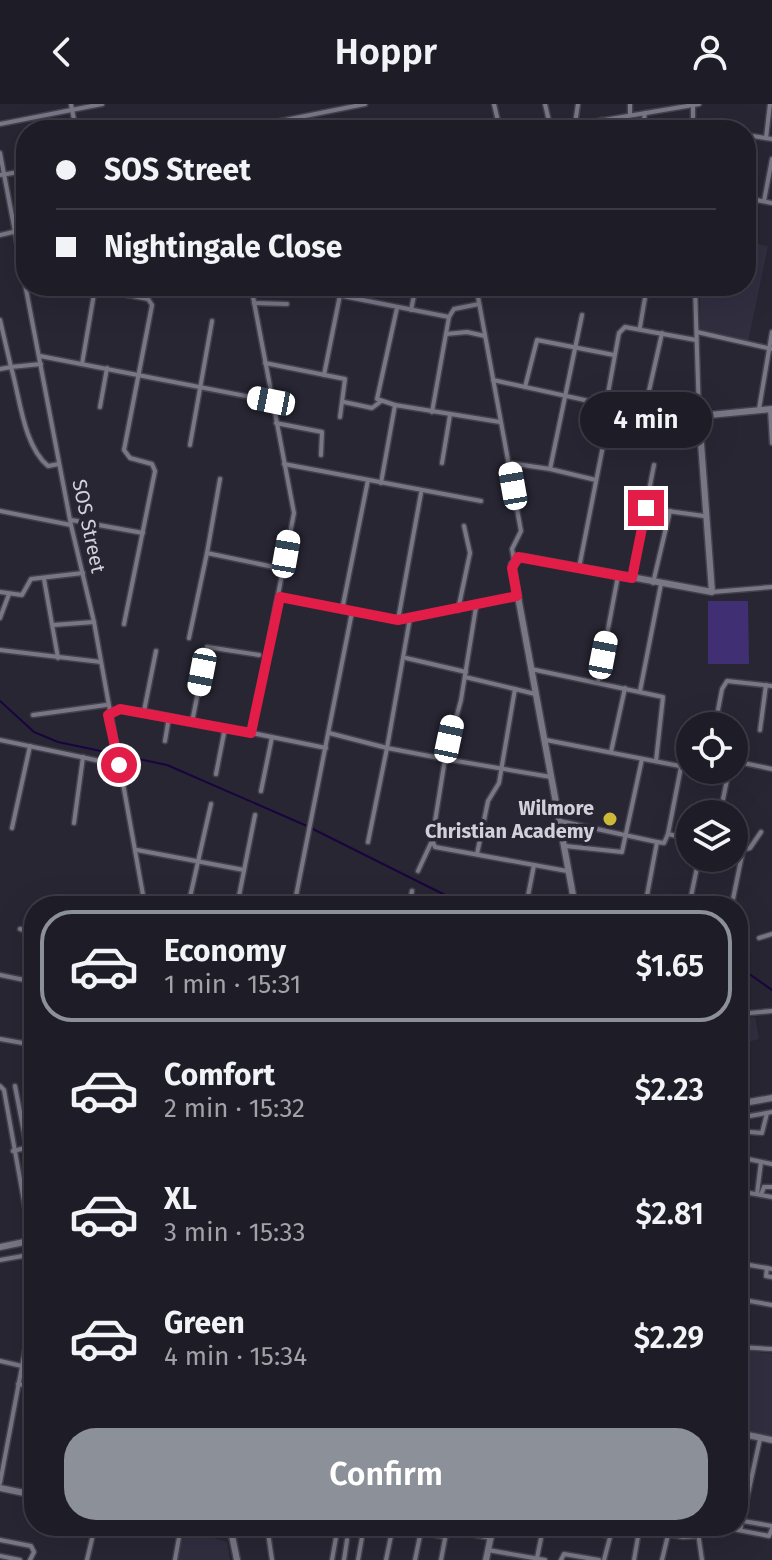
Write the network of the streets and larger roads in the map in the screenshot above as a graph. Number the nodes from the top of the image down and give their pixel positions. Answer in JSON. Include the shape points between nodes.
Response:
{"nodes":[{"id":1,"x":102,"y":104,"type":"edge"},
{"id":2,"x":365,"y":104,"type":"edge"},
{"id":3,"x":630,"y":104,"type":"edge"},
{"id":4,"x":770,"y":104,"type":"edge"},
{"id":5,"x":681,"y":105,"type":"edge"},
{"id":6,"x":696,"y":105,"type":"edge"},
{"id":7,"x":72,"y":107,"type":"edge"},
{"id":8,"x":646,"y":111,"type":"junction"},
{"id":9,"x":630,"y":114,"type":"junction"},
{"id":10,"x":17,"y":120,"type":"edge"},
{"id":11,"x":285,"y":120,"type":"edge"},
{"id":12,"x":602,"y":120,"type":"edge"},
{"id":13,"x":644,"y":120,"type":"edge"},
{"id":14,"x":769,"y":139,"type":"edge"},
{"id":15,"x":0,"y":153,"type":"edge"},
{"id":16,"x":772,"y":159,"type":"edge"},
{"id":17,"x":2,"y":174,"type":"edge"},
{"id":18,"x":756,"y":200,"type":"edge"},
{"id":19,"x":764,"y":201,"type":"junction"},
{"id":20,"x":772,"y":203,"type":"edge"},
{"id":21,"x":16,"y":231,"type":"joint"},
{"id":22,"x":0,"y":235,"type":"edge"},
{"id":23,"x":29,"y":296,"type":"edge"},
{"id":24,"x":94,"y":296,"type":"edge"},
{"id":25,"x":135,"y":296,"type":"edge"},
{"id":26,"x":253,"y":296,"type":"edge"},
{"id":27,"x":340,"y":296,"type":"edge"},
{"id":28,"x":347,"y":296,"type":"edge"},
{"id":29,"x":414,"y":296,"type":"edge"},
{"id":30,"x":478,"y":296,"type":"edge"},
{"id":31,"x":645,"y":296,"type":"edge"},
{"id":32,"x":695,"y":296,"type":"edge"},
{"id":33,"x":254,"y":303,"type":"junction"},
{"id":34,"x":287,"y":304,"type":"dead end"},
{"id":35,"x":479,"y":304,"type":"junction"},
{"id":36,"x":398,"y":308,"type":"junction"},
{"id":37,"x":411,"y":310,"type":"junction"},
{"id":38,"x":582,"y":315,"type":"dead end"},
{"id":39,"x":449,"y":317,"type":"junction"},
{"id":40,"x":0,"y":320,"type":"edge"},
{"id":41,"x":212,"y":321,"type":"dead end"},
{"id":42,"x":640,"y":328,"type":"junction"},
{"id":43,"x":697,"y":332,"type":"junction"},
{"id":44,"x":772,"y":332,"type":"edge"},
{"id":45,"x":663,"y":333,"type":"junction"},
{"id":46,"x":446,"y":334,"type":"junction"},
{"id":47,"x":485,"y":336,"type":"junction"},
{"id":48,"x":696,"y":340,"type":"junction"},
{"id":49,"x":576,"y":348,"type":"junction"},
{"id":50,"x":770,"y":349,"type":"edge"},
{"id":51,"x":614,"y":355,"type":"junction"},
{"id":52,"x":40,"y":356,"type":"junction"},
{"id":53,"x":265,"y":363,"type":"junction"},
{"id":54,"x":41,"y":364,"type":"junction"},
{"id":55,"x":82,"y":364,"type":"junction"},
{"id":56,"x":764,"y":364,"type":"junction"},
{"id":57,"x":772,"y":366,"type":"edge"},
{"id":58,"x":11,"y":367,"type":"junction"},
{"id":59,"x":107,"y":368,"type":"junction"},
{"id":60,"x":0,"y":369,"type":"edge"},
{"id":61,"x":138,"y":373,"type":"junction"},
{"id":62,"x":324,"y":375,"type":"junction"},
{"id":63,"x":493,"y":380,"type":"junction"},
{"id":64,"x":199,"y":385,"type":"junction"},
{"id":65,"x":525,"y":387,"type":"junction"},
{"id":66,"x":564,"y":395,"type":"junction"},
{"id":67,"x":271,"y":401,"type":"junction"},
{"id":68,"x":344,"y":402,"type":"junction"},
{"id":69,"x":380,"y":402,"type":"junction"},
{"id":70,"x":395,"y":405,"type":"junction"},
{"id":71,"x":608,"y":405,"type":"junction"},
{"id":72,"x":100,"y":407,"type":"dead end"},
{"id":73,"x":759,"y":409,"type":"junction"},
{"id":74,"x":771,"y":409,"type":"edge"},
{"id":75,"x":432,"y":412,"type":"junction"},
{"id":76,"x":644,"y":413,"type":"junction"},
{"id":77,"x":450,"y":415,"type":"junction"},
{"id":78,"x":699,"y":416,"type":"junction"},
{"id":79,"x":340,"y":417,"type":"dead end"},
{"id":80,"x":501,"y":422,"type":"junction"},
{"id":81,"x":276,"y":423,"type":"junction"},
{"id":82,"x":700,"y":434,"type":"junction"},
{"id":83,"x":772,"y":443,"type":"edge"},
{"id":84,"x":190,"y":445,"type":"dead end"},
{"id":85,"x":321,"y":455,"type":"dead end"},
{"id":86,"x":442,"y":463,"type":"dead end"},
{"id":87,"x":509,"y":463,"type":"junction"},
{"id":88,"x":60,"y":464,"type":"junction"},
{"id":89,"x":284,"y":464,"type":"junction"},
{"id":90,"x":654,"y":465,"type":"dead end"},
{"id":91,"x":550,"y":469,"type":"junction"},
{"id":92,"x":220,"y":479,"type":"dead end"},
{"id":93,"x":368,"y":480,"type":"junction"},
{"id":94,"x":596,"y":480,"type":"junction"},
{"id":95,"x":381,"y":483,"type":"junction"},
{"id":96,"x":421,"y":492,"type":"junction"},
{"id":97,"x":481,"y":501,"type":"dead end"},
{"id":98,"x":646,"y":508,"type":"junction"},
{"id":99,"x":0,"y":511,"type":"edge"},
{"id":100,"x":670,"y":511,"type":"junction"},
{"id":101,"x":704,"y":516,"type":"junction"},
{"id":102,"x":71,"y":523,"type":"junction"},
{"id":103,"x":464,"y":526,"type":"dead end"},
{"id":104,"x":143,"y":533,"type":"junction"},
{"id":105,"x":207,"y":553,"type":"junction"},
{"id":106,"x":514,"y":560,"type":"junction"},
{"id":107,"x":579,"y":568,"type":"junction"},
{"id":108,"x":283,"y":569,"type":"junction"},
{"id":109,"x":83,"y":573,"type":"junction"},
{"id":110,"x":618,"y":576,"type":"junction"},
{"id":111,"x":632,"y":578,"type":"junction"},
{"id":112,"x":44,"y":579,"type":"junction"},
{"id":113,"x":657,"y":584,"type":"junction"},
{"id":114,"x":772,"y":587,"type":"edge"},
{"id":115,"x":0,"y":592,"type":"edge"},
{"id":116,"x":712,"y":592,"type":"junction"},
{"id":117,"x":9,"y":593,"type":"junction"},
{"id":118,"x":517,"y":596,"type":"junction"},
{"id":119,"x":280,"y":597,"type":"junction"},
{"id":120,"x":476,"y":607,"type":"junction"},
{"id":121,"x":342,"y":610,"type":"junction"},
{"id":122,"x":458,"y":610,"type":"junction"},
{"id":123,"x":352,"y":612,"type":"junction"},
{"id":124,"x":0,"y":618,"type":"edge"},
{"id":125,"x":410,"y":618,"type":"junction"},
{"id":126,"x":398,"y":620,"type":"junction"},
{"id":127,"x":94,"y":622,"type":"junction"},
{"id":128,"x":124,"y":624,"type":"dead end"},
{"id":129,"x":53,"y":625,"type":"junction"},
{"id":130,"x":189,"y":638,"type":"dead end"},
{"id":131,"x":0,"y":650,"type":"edge"},
{"id":132,"x":156,"y":651,"type":"dead end"},
{"id":133,"x":259,"y":655,"type":"dead end"},
{"id":134,"x":58,"y":658,"type":"junction"},
{"id":135,"x":406,"y":658,"type":"junction"},
{"id":136,"x":101,"y":662,"type":"junction"},
{"id":137,"x":531,"y":669,"type":"junction"},
{"id":138,"x":466,"y":675,"type":"junction"},
{"id":139,"x":598,"y":682,"type":"junction"},
{"id":140,"x":769,"y":685,"type":"edge"},
{"id":141,"x":625,"y":688,"type":"junction"},
{"id":142,"x":515,"y":689,"type":"junction"},
{"id":143,"x":640,"y":691,"type":"junction"},
{"id":144,"x":535,"y":694,"type":"junction"},
{"id":145,"x":107,"y":705,"type":"junction"},
{"id":146,"x":144,"y":711,"type":"junction"},
{"id":147,"x":718,"y":712,"type":"edge"},
{"id":148,"x":33,"y":715,"type":"dead end"},
{"id":149,"x":108,"y":715,"type":"junction"},
{"id":150,"x":169,"y":717,"type":"junction"},
{"id":151,"x":192,"y":722,"type":"junction"},
{"id":152,"x":225,"y":728,"type":"junction"},
{"id":153,"x":760,"y":730,"type":"dead end"},
{"id":154,"x":251,"y":733,"type":"junction"},
{"id":155,"x":329,"y":733,"type":"junction"},
{"id":156,"x":272,"y":737,"type":"junction"},
{"id":157,"x":0,"y":740,"type":"edge"},
{"id":158,"x":543,"y":740,"type":"junction"},
{"id":159,"x":165,"y":741,"type":"dead end"},
{"id":160,"x":30,"y":746,"type":"junction"},
{"id":161,"x":326,"y":748,"type":"junction"},
{"id":162,"x":387,"y":748,"type":"junction"},
{"id":163,"x":611,"y":753,"type":"junction"},
{"id":164,"x":83,"y":757,"type":"junction"},
{"id":165,"x":445,"y":759,"type":"junction"},
{"id":166,"x":642,"y":759,"type":"junction"},
{"id":167,"x":656,"y":761,"type":"junction"},
{"id":168,"x":748,"y":764,"type":"edge"},
{"id":169,"x":119,"y":765,"type":"junction"},
{"id":170,"x":676,"y":766,"type":"edge"},
{"id":171,"x":501,"y":768,"type":"junction"},
{"id":172,"x":772,"y":769,"type":"edge"},
{"id":173,"x":216,"y":774,"type":"dead end"},
{"id":174,"x":551,"y":777,"type":"junction"},
{"id":175,"x":678,"y":784,"type":"edge"},
{"id":176,"x":261,"y":791,"type":"dead end"},
{"id":177,"x":211,"y":804,"type":"dead end"},
{"id":178,"x":255,"y":815,"type":"dead end"},
{"id":179,"x":560,"y":821,"type":"junction"},
{"id":180,"x":74,"y":823,"type":"dead end"},
{"id":181,"x":12,"y":828,"type":"dead end"},
{"id":182,"x":761,"y":832,"type":"dead end"},
{"id":183,"x":668,"y":834,"type":"junction"},
{"id":184,"x":626,"y":836,"type":"junction"},
{"id":185,"x":676,"y":836,"type":"edge"},
{"id":186,"x":432,"y":840,"type":"junction"},
{"id":187,"x":368,"y":842,"type":"dead end"},
{"id":188,"x":657,"y":842,"type":"junction"},
{"id":189,"x":565,"y":846,"type":"junction"},
{"id":190,"x":748,"y":849,"type":"edge"},
{"id":191,"x":136,"y":850,"type":"junction"},
{"id":192,"x":477,"y":854,"type":"junction"},
{"id":193,"x":198,"y":862,"type":"junction"},
{"id":194,"x":534,"y":865,"type":"junction"},
{"id":195,"x":244,"y":870,"type":"junction"},
{"id":196,"x":418,"y":871,"type":"dead end"},
{"id":197,"x":570,"y":872,"type":"junction"},
{"id":198,"x":696,"y":872,"type":"edge"},
{"id":199,"x":739,"y":872,"type":"edge"},
{"id":200,"x":412,"y":891,"type":"dead end"},
{"id":201,"x":143,"y":896,"type":"edge"},
{"id":202,"x":190,"y":896,"type":"edge"},
{"id":203,"x":239,"y":896,"type":"edge"},
{"id":204,"x":296,"y":896,"type":"edge"},
{"id":205,"x":411,"y":896,"type":"edge"},
{"id":206,"x":528,"y":896,"type":"edge"},
{"id":207,"x":574,"y":896,"type":"edge"},
{"id":208,"x":647,"y":896,"type":"edge"},
{"id":209,"x":691,"y":896,"type":"edge"},
{"id":210,"x":734,"y":896,"type":"edge"},
{"id":211,"x":20,"y":929,"type":"dead end"},
{"id":212,"x":24,"y":930,"type":"edge"},
{"id":213,"x":772,"y":934,"type":"edge"},
{"id":214,"x":759,"y":938,"type":"dead end"},
{"id":215,"x":0,"y":975,"type":"edge"},
{"id":216,"x":24,"y":980,"type":"edge"},
{"id":217,"x":772,"y":1011,"type":"edge"},
{"id":218,"x":748,"y":1013,"type":"edge"},
{"id":219,"x":0,"y":1039,"type":"edge"},
{"id":220,"x":24,"y":1043,"type":"edge"},
{"id":221,"x":0,"y":1086,"type":"edge"},
{"id":222,"x":15,"y":1086,"type":"dead end"},
{"id":223,"x":772,"y":1098,"type":"edge"},
{"id":224,"x":748,"y":1102,"type":"edge"},
{"id":225,"x":769,"y":1112,"type":"edge"},
{"id":226,"x":748,"y":1116,"type":"edge"},
{"id":227,"x":24,"y":1132,"type":"edge"},
{"id":228,"x":748,"y":1132,"type":"edge"},
{"id":229,"x":24,"y":1149,"type":"edge"},
{"id":230,"x":12,"y":1151,"type":"junction"},
{"id":231,"x":748,"y":1159,"type":"edge"},
{"id":232,"x":761,"y":1162,"type":"junction"},
{"id":233,"x":772,"y":1164,"type":"edge"},
{"id":234,"x":772,"y":1187,"type":"edge"},
{"id":235,"x":748,"y":1193,"type":"edge"},
{"id":236,"x":759,"y":1195,"type":"junction"},
{"id":237,"x":772,"y":1197,"type":"edge"},
{"id":238,"x":24,"y":1204,"type":"edge"},
{"id":239,"x":24,"y":1242,"type":"edge"},
{"id":240,"x":0,"y":1247,"type":"edge"},
{"id":241,"x":24,"y":1256,"type":"edge"},
{"id":242,"x":0,"y":1260,"type":"edge"},
{"id":243,"x":748,"y":1265,"type":"edge"},
{"id":244,"x":769,"y":1269,"type":"edge"},
{"id":245,"x":772,"y":1277,"type":"edge"},
{"id":246,"x":748,"y":1301,"type":"edge"},
{"id":247,"x":772,"y":1305,"type":"edge"},
{"id":248,"x":748,"y":1348,"type":"edge"},
{"id":249,"x":772,"y":1349,"type":"edge"},
{"id":250,"x":24,"y":1356,"type":"edge"},
{"id":251,"x":0,"y":1361,"type":"edge"},
{"id":252,"x":22,"y":1366,"type":"junction"},
{"id":253,"x":18,"y":1384,"type":"junction"},
{"id":254,"x":24,"y":1385,"type":"edge"},
{"id":255,"x":748,"y":1435,"type":"edge"},
{"id":256,"x":760,"y":1438,"type":"junction"},
{"id":257,"x":772,"y":1440,"type":"edge"},
{"id":258,"x":0,"y":1486,"type":"edge"},
{"id":259,"x":24,"y":1492,"type":"edge"},
{"id":260,"x":748,"y":1497,"type":"edge"},
{"id":261,"x":748,"y":1522,"type":"edge"},
{"id":262,"x":772,"y":1527,"type":"edge"},
{"id":263,"x":748,"y":1532,"type":"edge"},
{"id":264,"x":93,"y":1536,"type":"edge"},
{"id":265,"x":179,"y":1536,"type":"edge"},
{"id":266,"x":232,"y":1536,"type":"edge"},
{"id":267,"x":268,"y":1536,"type":"edge"},
{"id":268,"x":337,"y":1536,"type":"edge"},
{"id":269,"x":362,"y":1536,"type":"edge"},
{"id":270,"x":390,"y":1536,"type":"edge"},
{"id":271,"x":420,"y":1536,"type":"edge"},
{"id":272,"x":442,"y":1536,"type":"edge"},
{"id":273,"x":488,"y":1536,"type":"edge"},
{"id":274,"x":610,"y":1536,"type":"edge"},
{"id":275,"x":639,"y":1536,"type":"edge"},
{"id":276,"x":668,"y":1536,"type":"edge"},
{"id":277,"x":698,"y":1536,"type":"edge"},
{"id":278,"x":445,"y":1537,"type":"joint"},
{"id":279,"x":491,"y":1537,"type":"joint"},
{"id":280,"x":541,"y":1538,"type":"dead end"},
{"id":281,"x":0,"y":1540,"type":"edge"},
{"id":282,"x":347,"y":1540,"type":"dead end"},
{"id":283,"x":488,"y":1550,"type":"junction"},
{"id":284,"x":0,"y":1556,"type":"edge"},
{"id":285,"x":537,"y":1558,"type":"edge"},
{"id":286,"x":20,"y":1560,"type":"edge"},
{"id":287,"x":30,"y":1560,"type":"edge"},
{"id":288,"x":87,"y":1560,"type":"edge"},
{"id":289,"x":175,"y":1560,"type":"edge"},
{"id":290,"x":237,"y":1560,"type":"edge"},
{"id":291,"x":272,"y":1560,"type":"edge"},
{"id":292,"x":333,"y":1560,"type":"edge"},
{"id":293,"x":344,"y":1560,"type":"edge"},
{"id":294,"x":358,"y":1560,"type":"edge"},
{"id":295,"x":386,"y":1560,"type":"edge"},
{"id":296,"x":415,"y":1560,"type":"edge"},
{"id":297,"x":441,"y":1560,"type":"edge"},
{"id":298,"x":486,"y":1560,"type":"edge"},
{"id":299,"x":545,"y":1560,"type":"edge"},
{"id":300,"x":561,"y":1560,"type":"edge"},
{"id":301,"x":602,"y":1560,"type":"edge"},
{"id":302,"x":634,"y":1560,"type":"edge"},
{"id":303,"x":662,"y":1560,"type":"edge"},
{"id":304,"x":702,"y":1560,"type":"edge"}],
"edges":[{"from":1,"to":7,"type":"street"},
{"from":2,"to":11,"type":"street"},
{"from":3,"to":9,"type":"street"},
{"from":4,"to":14,"type":"street"},
{"from":5,"to":6,"type":"street"},
{"from":5,"to":8,"type":"street"},
{"from":7,"to":10,"type":"street"},
{"from":8,"to":9,"type":"street"},
{"from":8,"to":13,"type":"street"},
{"from":9,"to":12,"type":"street"},
{"from":15,"to":17,"type":"street","name":"SOS Street"},
{"from":16,"to":19,"type":"street"},
{"from":17,"to":21,"type":"street","name":"SOS Street"},
{"from":18,"to":19,"type":"street"},
{"from":19,"to":20,"type":"street"},
{"from":21,"to":22,"type":"street"},
{"from":23,"to":52,"type":"street","name":"SOS Street"},
{"from":24,"to":55,"type":"street"},
{"from":25,"to":61,"type":"street","via":[[152,305]]},
{"from":26,"to":33,"type":"street"},
{"from":27,"to":62,"type":"street"},
{"from":28,"to":36,"type":"street"},
{"from":29,"to":37,"type":"street"},
{"from":30,"to":35,"type":"street"},
{"from":31,"to":42,"type":"street"},
{"from":32,"to":43,"type":"street"},
{"from":33,"to":34,"type":"street"},
{"from":33,"to":53,"type":"street"},
{"from":35,"to":39,"type":"street","via":[[454,309]]},
{"from":35,"to":47,"type":"street"},
{"from":36,"to":37,"type":"street"},
{"from":36,"to":69,"type":"street"},
{"from":37,"to":39,"type":"street"},
{"from":38,"to":49,"type":"street"},
{"from":39,"to":46,"type":"street"},
{"from":40,"to":58,"type":"street"},
{"from":41,"to":64,"type":"street"},
{"from":42,"to":45,"type":"street"},
{"from":42,"to":51,"type":"street","via":[[630,325],[622,330]]},
{"from":43,"to":48,"type":"street"},
{"from":43,"to":50,"type":"street"},
{"from":44,"to":50,"type":"street"},
{"from":45,"to":48,"type":"street"},
{"from":45,"to":76,"type":"street"},
{"from":46,"to":47,"type":"street"},
{"from":46,"to":75,"type":"street"},
{"from":47,"to":63,"type":"street"},
{"from":48,"to":78,"type":"street"},
{"from":49,"to":51,"type":"street"},
{"from":49,"to":65,"type":"street","via":[[537,340]]},
{"from":49,"to":66,"type":"street"},
{"from":50,"to":56,"type":"street"},
{"from":51,"to":71,"type":"street"},
{"from":52,"to":54,"type":"street","name":"SOS Street"},
{"from":52,"to":55,"type":"street"},
{"from":53,"to":62,"type":"street"},
{"from":53,"to":67,"type":"street"},
{"from":54,"to":58,"type":"street"},
{"from":54,"to":88,"type":"street","name":"SOS Street"},
{"from":55,"to":59,"type":"street"},
{"from":56,"to":57,"type":"street"},
{"from":56,"to":73,"type":"street"},
{"from":58,"to":60,"type":"street"},
{"from":58,"to":88,"type":"street","via":[[23,418],[42,461]]},
{"from":59,"to":61,"type":"street"},
{"from":59,"to":72,"type":"street"},
{"from":61,"to":64,"type":"street"},
{"from":61,"to":104,"type":"street","via":[[124,450],[154,468]]},
{"from":62,"to":68,"type":"street","via":[[345,379]]},
{"from":63,"to":65,"type":"street"},
{"from":63,"to":80,"type":"street"},
{"from":64,"to":67,"type":"street"},
{"from":64,"to":84,"type":"street"},
{"from":65,"to":66,"type":"street"},
{"from":66,"to":71,"type":"street"},
{"from":66,"to":91,"type":"street"},
{"from":67,"to":81,"type":"street"},
{"from":68,"to":69,"type":"street","via":[[372,408]]},
{"from":68,"to":79,"type":"street"},
{"from":69,"to":70,"type":"street"},
{"from":70,"to":75,"type":"street"},
{"from":70,"to":95,"type":"street"},
{"from":71,"to":76,"type":"street"},
{"from":71,"to":94,"type":"street"},
{"from":73,"to":74,"type":"street"},
{"from":73,"to":78,"type":"street"},
{"from":74,"to":83,"type":"street"},
{"from":75,"to":77,"type":"street"},
{"from":76,"to":82,"type":"street","via":[[647,423]]},
{"from":77,"to":80,"type":"street"},
{"from":77,"to":86,"type":"street"},
{"from":78,"to":82,"type":"street"},
{"from":80,"to":87,"type":"street"},
{"from":81,"to":85,"type":"street","via":[[322,432]]},
{"from":81,"to":89,"type":"street"},
{"from":82,"to":101,"type":"street"},
{"from":87,"to":91,"type":"street"},
{"from":87,"to":106,"type":"street","via":[[521,531]]},
{"from":88,"to":102,"type":"street","name":"SOS Street"},
{"from":89,"to":93,"type":"street"},
{"from":89,"to":108,"type":"street","via":[[294,513]]},
{"from":90,"to":98,"type":"street"},
{"from":91,"to":94,"type":"street"},
{"from":92,"to":105,"type":"street"},
{"from":93,"to":95,"type":"street"},
{"from":93,"to":121,"type":"street"},
{"from":94,"to":107,"type":"street"},
{"from":95,"to":96,"type":"street"},
{"from":96,"to":97,"type":"street"},
{"from":96,"to":126,"type":"street"},
{"from":98,"to":100,"type":"street"},
{"from":98,"to":111,"type":"street"},
{"from":99,"to":102,"type":"street"},
{"from":100,"to":101,"type":"street"},
{"from":100,"to":113,"type":"street"},
{"from":101,"to":116,"type":"street"},
{"from":102,"to":104,"type":"street"},
{"from":102,"to":109,"type":"street","name":"SOS Street"},
{"from":103,"to":122,"type":"street","via":[[470,553]]},
{"from":104,"to":128,"type":"street"},
{"from":105,"to":108,"type":"street"},
{"from":105,"to":130,"type":"street"},
{"from":106,"to":107,"type":"street","via":[[523,557]]},
{"from":106,"to":118,"type":"street"},
{"from":107,"to":110,"type":"street"},
{"from":108,"to":119,"type":"street"},
{"from":109,"to":112,"type":"street"},
{"from":109,"to":127,"type":"street","name":"SOS Street"},
{"from":110,"to":111,"type":"street"},
{"from":110,"to":139,"type":"street"},
{"from":111,"to":113,"type":"street"},
{"from":112,"to":117,"type":"street","via":[[29,580],[24,594]]},
{"from":112,"to":129,"type":"street"},
{"from":113,"to":116,"type":"street"},
{"from":113,"to":143,"type":"street"},
{"from":114,"to":116,"type":"street"},
{"from":115,"to":117,"type":"street"},
{"from":117,"to":124,"type":"street"},
{"from":118,"to":120,"type":"street"},
{"from":118,"to":137,"type":"street"},
{"from":119,"to":121,"type":"street"},
{"from":119,"to":154,"type":"street"},
{"from":120,"to":122,"type":"street"},
{"from":120,"to":138,"type":"street"},
{"from":121,"to":123,"type":"street"},
{"from":122,"to":125,"type":"street"},
{"from":123,"to":126,"type":"street"},
{"from":123,"to":155,"type":"street"},
{"from":125,"to":126,"type":"street"},
{"from":125,"to":135,"type":"street"},
{"from":127,"to":129,"type":"street"},
{"from":127,"to":136,"type":"street","name":"SOS Street"},
{"from":129,"to":134,"type":"street"},
{"from":131,"to":134,"type":"street"},
{"from":132,"to":146,"type":"street"},
{"from":133,"to":151,"type":"street","via":[[207,647]]},
{"from":134,"to":136,"type":"street"},
{"from":135,"to":138,"type":"street"},
{"from":135,"to":162,"type":"street"},
{"from":136,"to":145,"type":"street","name":"SOS Street"},
{"from":137,"to":139,"type":"street"},
{"from":137,"to":144,"type":"street"},
{"from":138,"to":142,"type":"street"},
{"from":138,"to":165,"type":"street"},
{"from":139,"to":141,"type":"street"},
{"from":140,"to":147,"type":"street","via":[[727,681]]},
{"from":140,"to":153,"type":"street"},
{"from":141,"to":143,"type":"street"},
{"from":141,"to":163,"type":"street"},
{"from":142,"to":144,"type":"street"},
{"from":142,"to":171,"type":"street"},
{"from":143,"to":167,"type":"street","via":[[659,694],[665,703]]},
{"from":144,"to":158,"type":"street"},
{"from":145,"to":148,"type":"street"},
{"from":145,"to":149,"type":"street","name":"SOS Street"},
{"from":146,"to":149,"type":"street","via":[[120,709]]},
{"from":146,"to":150,"type":"street"},
{"from":149,"to":169,"type":"street","name":"SOS Street"},
{"from":150,"to":151,"type":"street"},
{"from":150,"to":159,"type":"street"},
{"from":151,"to":152,"type":"street"},
{"from":152,"to":154,"type":"street"},
{"from":152,"to":173,"type":"street"},
{"from":154,"to":156,"type":"street"},
{"from":155,"to":161,"type":"street"},
{"from":155,"to":162,"type":"street"},
{"from":156,"to":161,"type":"street"},
{"from":156,"to":176,"type":"street"},
{"from":157,"to":160,"type":"street"},
{"from":158,"to":163,"type":"street"},
{"from":158,"to":174,"type":"street"},
{"from":160,"to":164,"type":"street"},
{"from":160,"to":181,"type":"street"},
{"from":161,"to":204,"type":"street"},
{"from":162,"to":165,"type":"street"},
{"from":162,"to":187,"type":"street"},
{"from":163,"to":166,"type":"street"},
{"from":164,"to":169,"type":"street"},
{"from":164,"to":180,"type":"street"},
{"from":165,"to":171,"type":"street"},
{"from":165,"to":186,"type":"street"},
{"from":166,"to":167,"type":"street"},
{"from":166,"to":184,"type":"street"},
{"from":167,"to":170,"type":"street"},
{"from":168,"to":172,"type":"street"},
{"from":169,"to":191,"type":"street","name":"SOS Street"},
{"from":171,"to":174,"type":"street"},
{"from":171,"to":192,"type":"street"},
{"from":174,"to":179,"type":"street"},
{"from":175,"to":183,"type":"street"},
{"from":177,"to":193,"type":"street"},
{"from":178,"to":195,"type":"street"},
{"from":179,"to":184,"type":"street"},
{"from":179,"to":189,"type":"street"},
{"from":182,"to":190,"type":"street"},
{"from":183,"to":185,"type":"street"},
{"from":183,"to":188,"type":"street","via":[[664,843]]},
{"from":184,"to":188,"type":"street"},
{"from":184,"to":189,"type":"street","via":[[621,853]]},
{"from":186,"to":192,"type":"street","via":[[435,847]]},
{"from":186,"to":196,"type":"street"},
{"from":188,"to":208,"type":"street"},
{"from":189,"to":197,"type":"street"},
{"from":191,"to":193,"type":"street"},
{"from":191,"to":201,"type":"street","name":"SOS Street"},
{"from":192,"to":194,"type":"street"},
{"from":193,"to":195,"type":"street"},
{"from":193,"to":202,"type":"street"},
{"from":194,"to":197,"type":"street"},
{"from":194,"to":206,"type":"street"},
{"from":195,"to":203,"type":"street"},
{"from":197,"to":207,"type":"street"},
{"from":198,"to":209,"type":"street"},
{"from":199,"to":210,"type":"street"},
{"from":200,"to":205,"type":"street"},
{"from":211,"to":212,"type":"street"},
{"from":213,"to":214,"type":"street"},
{"from":215,"to":216,"type":"street"},
{"from":217,"to":218,"type":"street"},
{"from":219,"to":220,"type":"street"},
{"from":221,"to":230,"type":"street"},
{"from":222,"to":227,"type":"street"},
{"from":223,"to":224,"type":"street"},
{"from":225,"to":226,"type":"street"},
{"from":225,"to":228,"type":"street","via":[[762,1133]]},
{"from":229,"to":230,"type":"street"},
{"from":230,"to":238,"type":"street"},
{"from":231,"to":232,"type":"street"},
{"from":232,"to":233,"type":"street"},
{"from":232,"to":236,"type":"street"},
{"from":234,"to":236,"type":"street","via":[[764,1187]]},
{"from":235,"to":236,"type":"street"},
{"from":236,"to":237,"type":"street"},
{"from":239,"to":240,"type":"street"},
{"from":241,"to":242,"type":"street"},
{"from":243,"to":244,"type":"street"},
{"from":244,"to":245,"type":"street","via":[[766,1276]]},
{"from":246,"to":247,"type":"street"},
{"from":248,"to":249,"type":"street"},
{"from":250,"to":252,"type":"street"},
{"from":251,"to":252,"type":"street"},
{"from":252,"to":253,"type":"street"},
{"from":253,"to":254,"type":"street"},
{"from":253,"to":258,"type":"street"},
{"from":255,"to":256,"type":"street"},
{"from":256,"to":257,"type":"street"},
{"from":256,"to":260,"type":"street"},
{"from":258,"to":259,"type":"street"},
{"from":261,"to":262,"type":"street"},
{"from":262,"to":263,"type":"street","via":[[769,1536]]},
{"from":264,"to":288,"type":"street"},
{"from":265,"to":289,"type":"street"},
{"from":266,"to":290,"type":"street"},
{"from":267,"to":291,"type":"street"},
{"from":268,"to":292,"type":"street"},
{"from":269,"to":294,"type":"street"},
{"from":270,"to":295,"type":"street"},
{"from":271,"to":296,"type":"street"},
{"from":272,"to":278,"type":"street"},
{"from":273,"to":279,"type":"street"},
{"from":274,"to":301,"type":"street"},
{"from":275,"to":302,"type":"street"},
{"from":276,"to":303,"type":"street"},
{"from":277,"to":304,"type":"street"},
{"from":278,"to":297,"type":"street"},
{"from":279,"to":283,"type":"street"},
{"from":280,"to":285,"type":"street"},
{"from":281,"to":287,"type":"street","via":[[31,1546]]},
{"from":282,"to":293,"type":"street"},
{"from":283,"to":285,"type":"street"},
{"from":283,"to":298,"type":"street"},
{"from":284,"to":286,"type":"street"},
{"from":285,"to":299,"type":"street"},
{"from":300,"to":301,"type":"street","via":[[565,1554]]}]}
